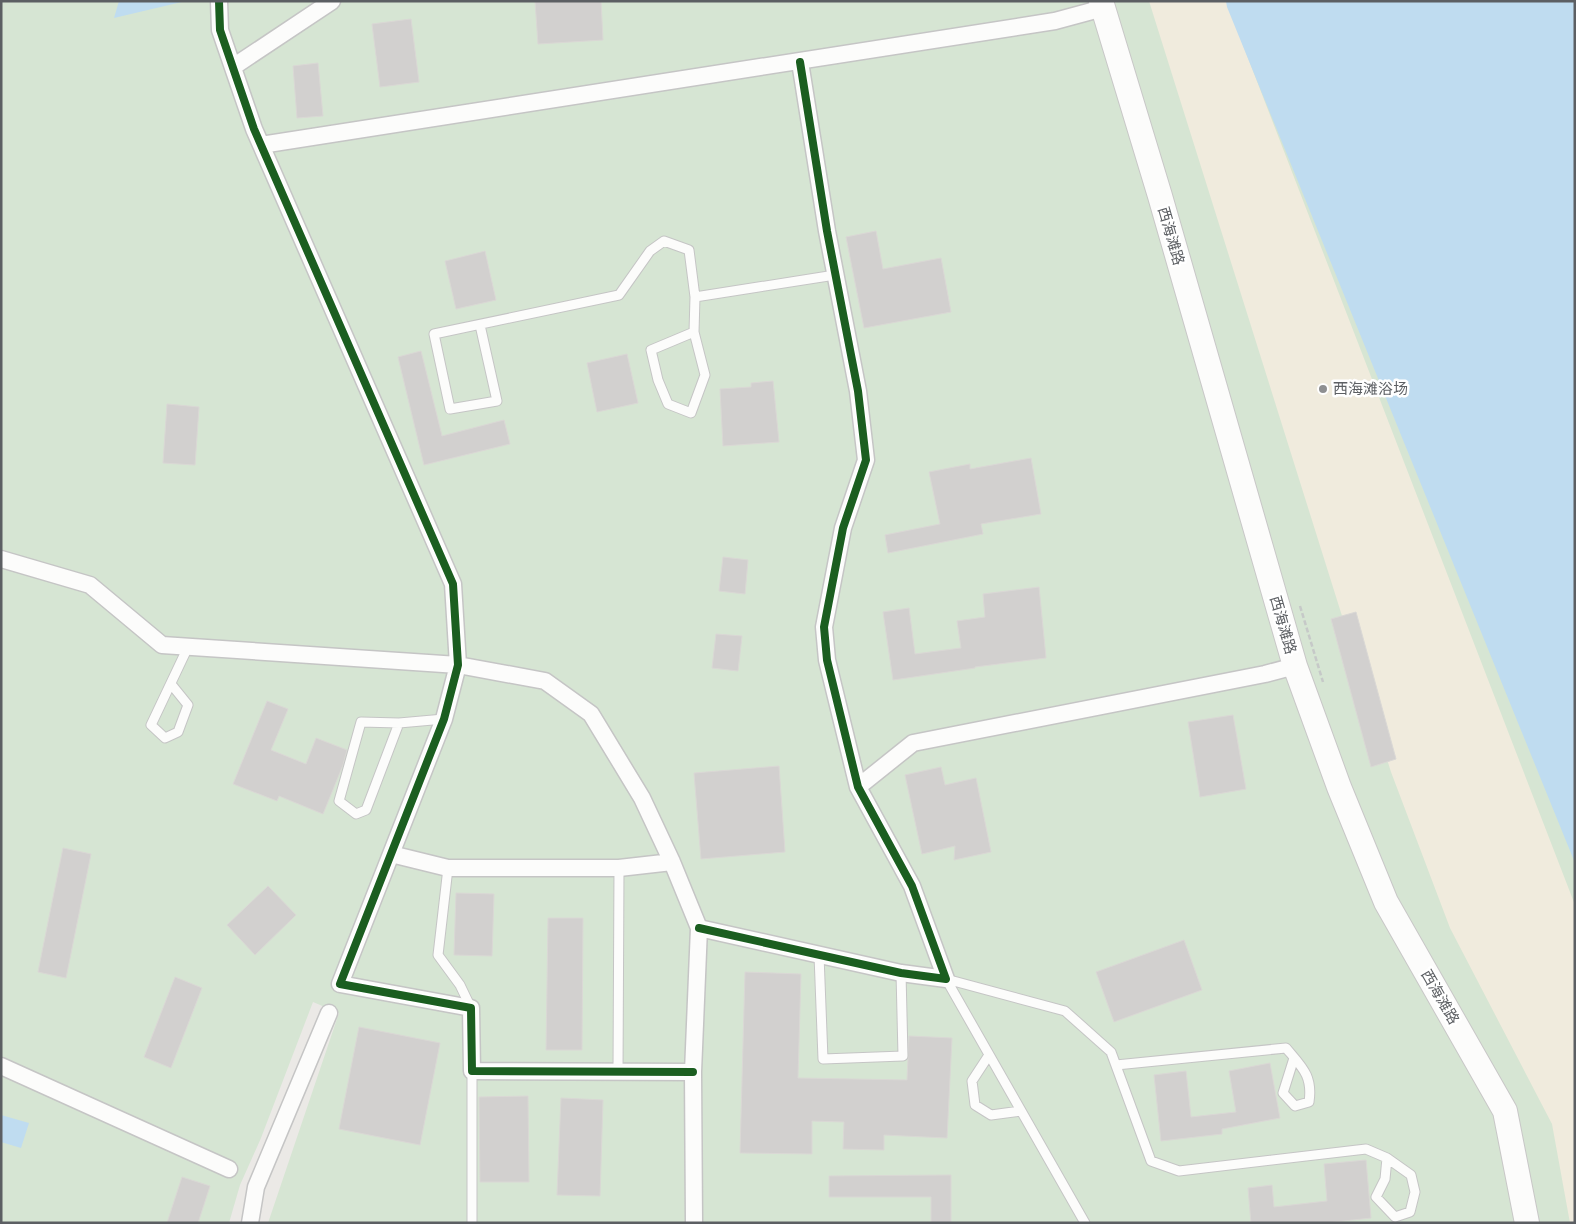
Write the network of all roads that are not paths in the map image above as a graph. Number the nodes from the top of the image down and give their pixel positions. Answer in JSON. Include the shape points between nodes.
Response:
{"nodes":[{"id":1,"x":219,"y":1,"type":"edge"},
{"id":2,"x":332,"y":1,"type":"edge"},
{"id":3,"x":1102,"y":4,"type":"edge"},
{"id":4,"x":800,"y":62,"type":"junction"},
{"id":5,"x":233,"y":67,"type":"junction"},
{"id":6,"x":261,"y":145,"type":"junction"},
{"id":7,"x":835,"y":275,"type":"junction"},
{"id":8,"x":695,"y":297,"type":"junction"},
{"id":9,"x":480,"y":325,"type":"junction"},
{"id":10,"x":694,"y":332,"type":"junction"},
{"id":11,"x":1,"y":559,"type":"edge"},
{"id":12,"x":188,"y":647,"type":"junction"},
{"id":13,"x":458,"y":665,"type":"junction"},
{"id":14,"x":1295,"y":666,"type":"junction"},
{"id":15,"x":171,"y":684,"type":"junction"},
{"id":16,"x":444,"y":719,"type":"junction"},
{"id":17,"x":400,"y":723,"type":"junction"},
{"id":18,"x":858,"y":787,"type":"junction"},
{"id":19,"x":391,"y":854,"type":"junction"},
{"id":20,"x":672,"y":862,"type":"junction"},
{"id":21,"x":448,"y":868,"type":"junction"},
{"id":22,"x":619,"y":868,"type":"junction"},
{"id":23,"x":698,"y":928,"type":"junction"},
{"id":24,"x":819,"y":955,"type":"junction"},
{"id":25,"x":901,"y":973,"type":"junction"},
{"id":26,"x":946,"y":979,"type":"junction"},
{"id":27,"x":471,"y":1008,"type":"junction"},
{"id":28,"x":329,"y":1013,"type":"dead end"},
{"id":29,"x":989,"y":1055,"type":"junction"},
{"id":30,"x":1294,"y":1058,"type":"junction"},
{"id":31,"x":1116,"y":1065,"type":"junction"},
{"id":32,"x":1,"y":1066,"type":"edge"},
{"id":33,"x":472,"y":1071,"type":"junction"},
{"id":34,"x":618,"y":1072,"type":"junction"},
{"id":35,"x":692,"y":1072,"type":"junction"},
{"id":36,"x":1021,"y":1111,"type":"junction"},
{"id":37,"x":1388,"y":1158,"type":"junction"},
{"id":38,"x":229,"y":1169,"type":"dead end"},
{"id":39,"x":250,"y":1223,"type":"edge"},
{"id":40,"x":472,"y":1223,"type":"edge"},
{"id":41,"x":694,"y":1223,"type":"edge"},
{"id":42,"x":1085,"y":1223,"type":"edge"},
{"id":43,"x":1527,"y":1223,"type":"edge"}],
"edges":[{"from":1,"to":5,"type":"street","via":[[220,30]]},
{"from":2,"to":5,"type":"street"},
{"from":3,"to":4,"type":"street","via":[[1055,21]]},
{"from":3,"to":14,"type":"main road","name":"西海滩路"},
{"from":4,"to":6,"type":"street"},
{"from":4,"to":7,"type":"street"},
{"from":5,"to":6,"type":"street"},
{"from":6,"to":13,"type":"street","via":[[452,584]]},
{"from":7,"to":8,"type":"lane"},
{"from":7,"to":18,"type":"street","via":[[858,391],[866,460],[843,528],[824,627],[827,660]]},
{"from":8,"to":9,"type":"lane","via":[[689,250],[664,242],[650,251],[619,294]]},
{"from":8,"to":10,"type":"lane"},
{"from":9,"to":9,"type":"lane","via":[[434,334],[450,410],[497,401]]},
{"from":10,"to":10,"type":"lane","via":[[651,350],[668,404],[691,413],[705,375]]},
{"from":11,"to":12,"type":"street","via":[[90,585],[162,645]]},
{"from":12,"to":13,"type":"street"},
{"from":12,"to":15,"type":"lane"},
{"from":13,"to":16,"type":"street"},
{"from":13,"to":20,"type":"street","via":[[545,681],[591,714],[642,798]]},
{"from":14,"to":18,"type":"street","via":[[913,743]]},
{"from":14,"to":43,"type":"main road","name":"西海滩路","via":[[1386,902],[1505,1110]]},
{"from":15,"to":15,"type":"lane","via":[[152,725],[165,738],[178,732],[188,705]]},
{"from":16,"to":17,"type":"lane"},
{"from":16,"to":19,"type":"street"},
{"from":17,"to":17,"type":"lane","via":[[361,722],[339,800],[356,814],[366,810]]},
{"from":18,"to":26,"type":"street","via":[[912,886]]},
{"from":19,"to":21,"type":"street"},
{"from":19,"to":27,"type":"street","via":[[340,984]]},
{"from":20,"to":22,"type":"street"},
{"from":20,"to":23,"type":"street"},
{"from":21,"to":22,"type":"street"},
{"from":21,"to":27,"type":"lane","via":[[438,955],[460,985]]},
{"from":22,"to":34,"type":"lane"},
{"from":23,"to":24,"type":"street"},
{"from":23,"to":35,"type":"street"},
{"from":24,"to":25,"type":"street"},
{"from":24,"to":25,"type":"lane","via":[[823,1059],[903,1056]]},
{"from":25,"to":26,"type":"street"},
{"from":26,"to":29,"type":"lane"},
{"from":26,"to":31,"type":"lane","via":[[1065,1011],[1111,1052]]},
{"from":27,"to":33,"type":"street"},
{"from":28,"to":39,"type":"street","via":[[256,1187]]},
{"from":29,"to":36,"type":"lane"},
{"from":29,"to":36,"type":"lane","via":[[972,1081],[975,1105],[991,1115]]},
{"from":30,"to":30,"type":"lane","via":[[1305,1070],[1311,1089],[1309,1102],[1295,1106],[1283,1093]]},
{"from":30,"to":31,"type":"lane","via":[[1286,1048]]},
{"from":31,"to":37,"type":"lane","via":[[1151,1162],[1179,1171],[1366,1149]]},
{"from":32,"to":38,"type":"street"},
{"from":33,"to":34,"type":"street"},
{"from":33,"to":40,"type":"lane"},
{"from":34,"to":35,"type":"street"},
{"from":35,"to":41,"type":"street"},
{"from":36,"to":42,"type":"lane"},
{"from":37,"to":37,"type":"lane","via":[[1411,1175],[1415,1192],[1410,1212],[1395,1217],[1376,1197]]}]}
